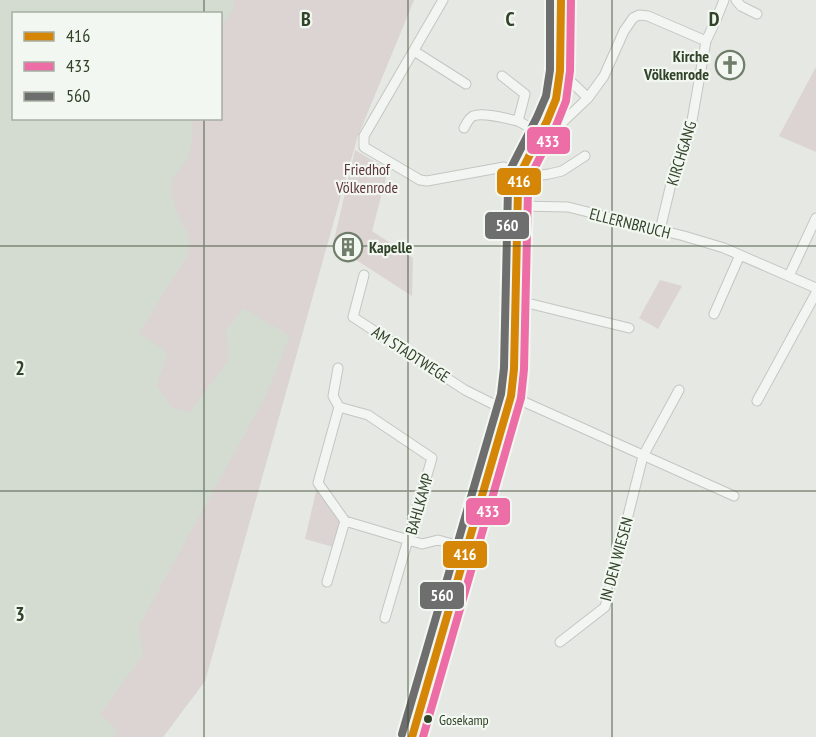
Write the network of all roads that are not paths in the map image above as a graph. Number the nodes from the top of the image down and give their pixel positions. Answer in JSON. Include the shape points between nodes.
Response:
{"nodes":[{"id":1,"x":443,"y":0,"type":"edge"},
{"id":2,"x":561,"y":0,"type":"edge"},
{"id":3,"x":724,"y":0,"type":"edge"},
{"id":4,"x":736,"y":0,"type":"edge"},
{"id":5,"x":757,"y":14,"type":"dead end"},
{"id":6,"x":706,"y":41,"type":"junction"},
{"id":7,"x":414,"y":51,"type":"junction"},
{"id":8,"x":560,"y":71,"type":"junction"},
{"id":9,"x":502,"y":76,"type":"dead end"},
{"id":10,"x":466,"y":84,"type":"dead end"},
{"id":11,"x":585,"y":101,"type":"junction"},
{"id":12,"x":518,"y":121,"type":"junction"},
{"id":13,"x":464,"y":128,"type":"dead end"},
{"id":14,"x":540,"y":133,"type":"junction"},
{"id":15,"x":585,"y":156,"type":"dead end"},
{"id":16,"x":521,"y":172,"type":"junction"},
{"id":17,"x":517,"y":206,"type":"junction"},
{"id":18,"x":816,"y":218,"type":"edge"},
{"id":19,"x":660,"y":230,"type":"junction"},
{"id":20,"x":740,"y":255,"type":"junction"},
{"id":21,"x":364,"y":275,"type":"dead end"},
{"id":22,"x":789,"y":276,"type":"junction"},
{"id":23,"x":816,"y":288,"type":"edge"},
{"id":24,"x":816,"y":293,"type":"edge"},
{"id":25,"x":515,"y":300,"type":"junction"},
{"id":26,"x":714,"y":314,"type":"dead end"},
{"id":27,"x":629,"y":328,"type":"dead end"},
{"id":28,"x":338,"y":368,"type":"dead end"},
{"id":29,"x":679,"y":390,"type":"dead end"},
{"id":30,"x":511,"y":396,"type":"junction"},
{"id":31,"x":757,"y":400,"type":"dead end"},
{"id":32,"x":339,"y":407,"type":"junction"},
{"id":33,"x":507,"y":409,"type":"junction"},
{"id":34,"x":643,"y":456,"type":"junction"},
{"id":35,"x":734,"y":496,"type":"dead end"},
{"id":36,"x":345,"y":521,"type":"junction"},
{"id":37,"x":408,"y":540,"type":"junction"},
{"id":38,"x":466,"y":548,"type":"junction"},
{"id":39,"x":327,"y":582,"type":"dead end"},
{"id":40,"x":385,"y":618,"type":"dead end"},
{"id":41,"x":560,"y":642,"type":"dead end"},
{"id":42,"x":412,"y":737,"type":"edge"}],
"edges":[{"from":1,"to":7,"type":"street"},
{"from":2,"to":8,"type":"main road"},
{"from":3,"to":6,"type":"street","name":"KIRCHGANG"},
{"from":4,"to":5,"type":"street"},
{"from":6,"to":11,"type":"street","via":[[639,15],[624,31],[604,76]]},
{"from":6,"to":19,"type":"street","name":"KIRCHGANG","via":[[690,132],[675,167]]},
{"from":7,"to":10,"type":"street"},
{"from":7,"to":16,"type":"street","via":[[364,136],[364,147],[420,180],[504,167]]},
{"from":8,"to":11,"type":"street"},
{"from":8,"to":14,"type":"main road","via":[[556,99]]},
{"from":9,"to":12,"type":"street","via":[[525,94]]},
{"from":11,"to":14,"type":"street","via":[[550,134]]},
{"from":12,"to":13,"type":"street","via":[[481,115],[469,119]]},
{"from":12,"to":14,"type":"street"},
{"from":14,"to":16,"type":"main road"},
{"from":15,"to":16,"type":"street","via":[[556,172],[535,176]]},
{"from":16,"to":17,"type":"main road"},
{"from":17,"to":19,"type":"street","name":"ELLERNBRUCH","via":[[568,207]]},
{"from":17,"to":25,"type":"main road"},
{"from":18,"to":22,"type":"street"},
{"from":19,"to":20,"type":"street","name":"ELLERNBRUCH"},
{"from":20,"to":22,"type":"street","name":"ELLERNBRUCH"},
{"from":20,"to":26,"type":"street"},
{"from":21,"to":33,"type":"street","name":"AM STADTWEGE","via":[[353,317],[465,390]]},
{"from":22,"to":23,"type":"street","name":"ELLERNBRUCH"},
{"from":24,"to":31,"type":"street"},
{"from":25,"to":27,"type":"street"},
{"from":25,"to":30,"type":"main road"},
{"from":28,"to":32,"type":"street","via":[[333,396]]},
{"from":29,"to":34,"type":"street","name":"IN DEN WIESEN"},
{"from":30,"to":33,"type":"main road"},
{"from":30,"to":34,"type":"street"},
{"from":32,"to":36,"type":"street","via":[[318,483]]},
{"from":32,"to":37,"type":"street","name":"BAHLKAMP","via":[[368,415],[432,458]]},
{"from":33,"to":38,"type":"main road"},
{"from":34,"to":35,"type":"street"},
{"from":34,"to":41,"type":"street","name":"IN DEN WIESEN","via":[[604,607]]},
{"from":36,"to":37,"type":"street"},
{"from":36,"to":39,"type":"street"},
{"from":37,"to":38,"type":"street","via":[[422,544],[438,540]]},
{"from":37,"to":40,"type":"street","name":"BAHLKAMP"},
{"from":38,"to":42,"type":"main road"}]}
